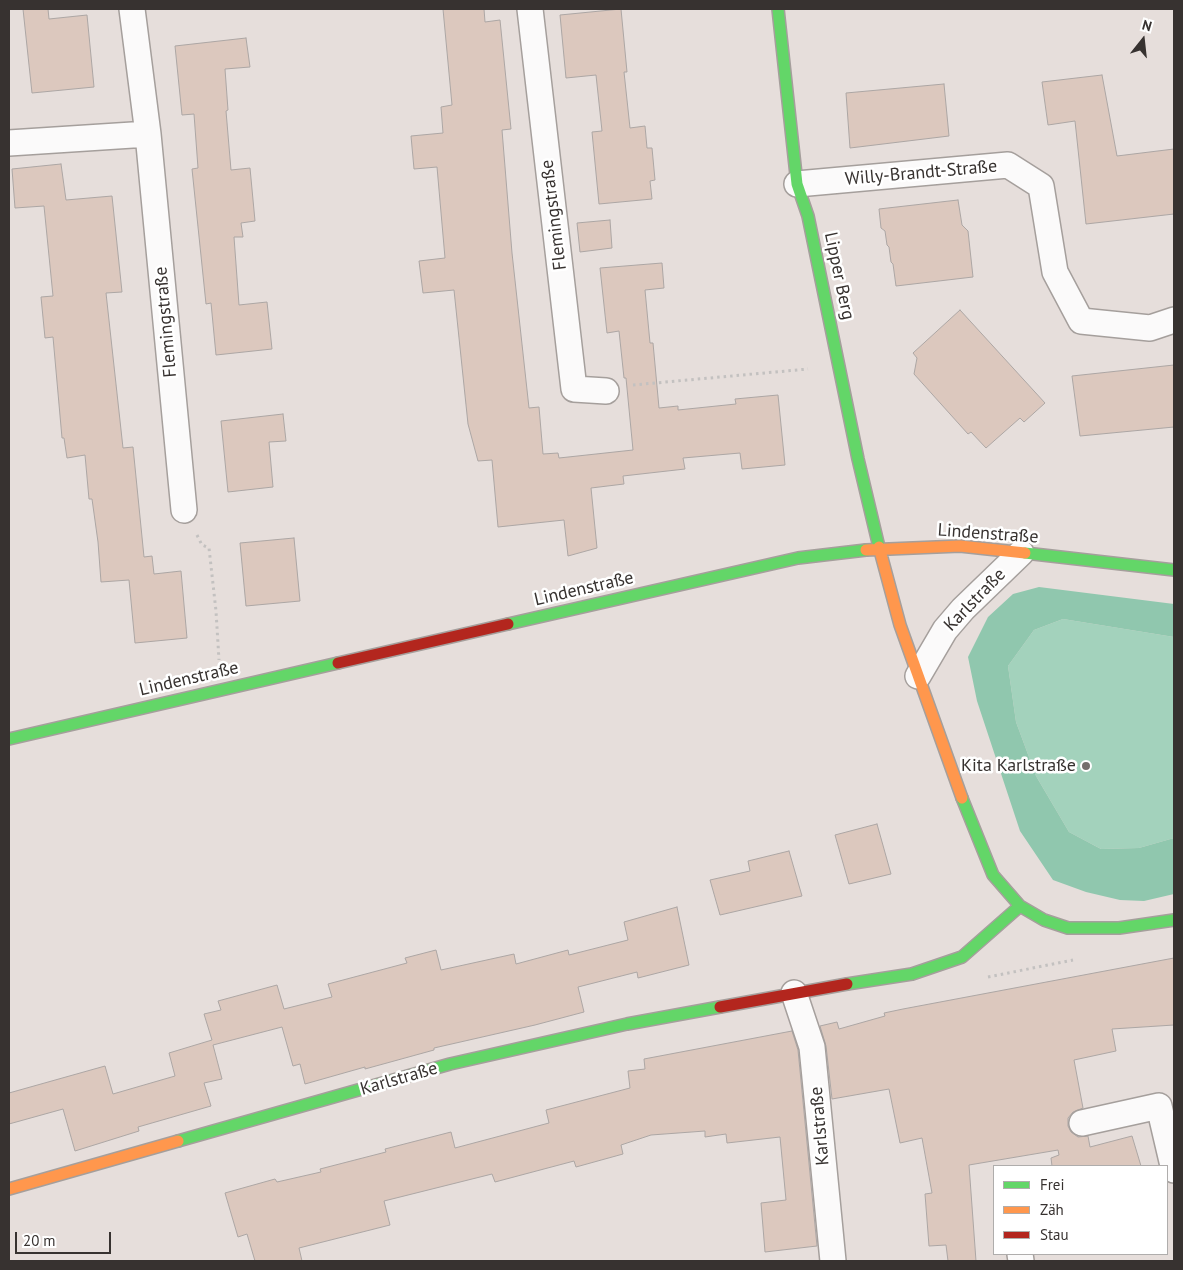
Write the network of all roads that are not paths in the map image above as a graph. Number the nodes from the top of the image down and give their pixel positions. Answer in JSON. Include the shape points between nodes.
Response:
{"nodes":[{"id":1,"x":132,"y":9,"type":"edge"},
{"id":2,"x":530,"y":9,"type":"edge"},
{"id":3,"x":778,"y":9,"type":"edge"},
{"id":4,"x":148,"y":134,"type":"junction"},
{"id":5,"x":9,"y":143,"type":"edge"},
{"id":6,"x":797,"y":184,"type":"junction"},
{"id":7,"x":1174,"y":320,"type":"edge"},
{"id":8,"x":606,"y":391,"type":"road end"},
{"id":9,"x":184,"y":510,"type":"road end"},
{"id":10,"x":879,"y":548,"type":"junction"},
{"id":11,"x":1021,"y":553,"type":"junction"},
{"id":12,"x":1174,"y":570,"type":"edge"},
{"id":13,"x":918,"y":676,"type":"junction"},
{"id":14,"x":9,"y":739,"type":"edge"},
{"id":15,"x":1020,"y":906,"type":"junction"},
{"id":16,"x":1174,"y":920,"type":"edge"},
{"id":17,"x":794,"y":993,"type":"junction"},
{"id":18,"x":1082,"y":1123,"type":"dead end"},
{"id":19,"x":1174,"y":1170,"type":"edge"},
{"id":20,"x":9,"y":1189,"type":"edge"},
{"id":21,"x":833,"y":1261,"type":"edge"}],
"edges":[{"from":1,"to":4,"type":"street","name":"Flemingstraße"},
{"from":2,"to":8,"type":"street","name":"Flemingstraße","via":[[574,389]]},
{"from":3,"to":6,"type":"street","name":"Lipper Berg"},
{"from":4,"to":5,"type":"street"},
{"from":4,"to":9,"type":"street","name":"Flemingstraße"},
{"from":6,"to":7,"type":"street","name":"Willy-Brandt-Straße","via":[[1008,165],[1040,186],[1055,272],[1081,321],[1150,328]]},
{"from":6,"to":10,"type":"street","name":"Lipper Berg","via":[[808,216]]},
{"from":10,"to":11,"type":"street","name":"Lindenstraße","via":[[960,546]]},
{"from":10,"to":13,"type":"street"},
{"from":10,"to":14,"type":"street","name":"Lindenstraße","via":[[798,558]]},
{"from":11,"to":12,"type":"street","name":"Lindenstraße"},
{"from":11,"to":13,"type":"street","name":"Karlstraße","via":[[962,609],[945,630]]},
{"from":13,"to":15,"type":"street","via":[[993,875]]},
{"from":15,"to":16,"type":"street","via":[[1044,920],[1068,928],[1119,928]]},
{"from":15,"to":17,"type":"street","name":"Karlstraße","via":[[962,957],[912,974]]},
{"from":17,"to":20,"type":"street","name":"Karlstraße","via":[[627,1024],[450,1064]]},
{"from":17,"to":21,"type":"street","name":"Karlstraße","via":[[812,1046]]},
{"from":18,"to":19,"type":"street","via":[[1159,1106]]}]}
